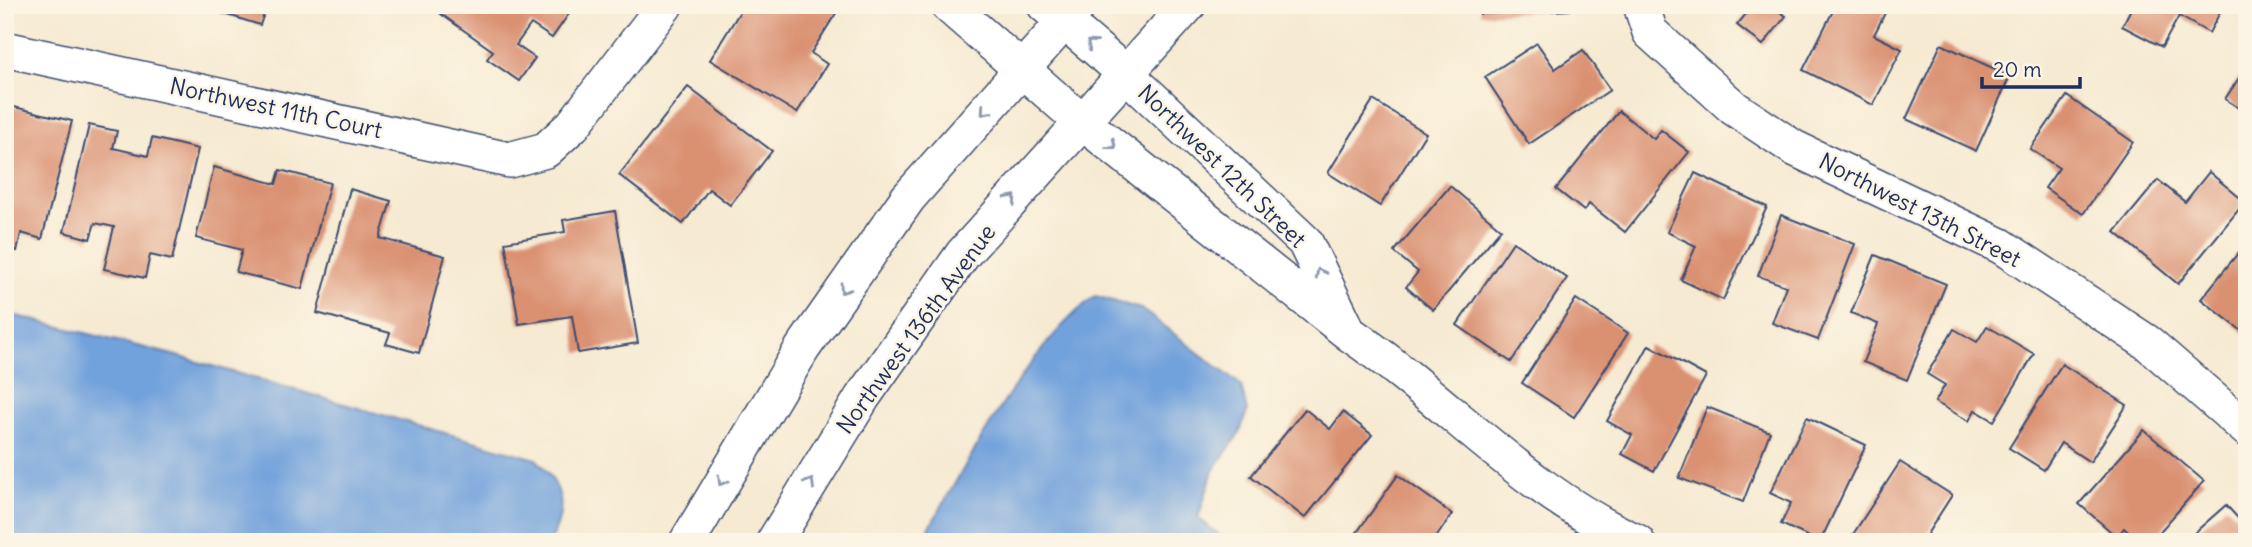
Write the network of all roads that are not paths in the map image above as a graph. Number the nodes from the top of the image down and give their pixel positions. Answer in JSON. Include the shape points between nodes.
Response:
{"nodes":[{"id":1,"x":664,"y":5,"type":"edge"},
{"id":2,"x":948,"y":5,"type":"edge"},
{"id":3,"x":1188,"y":5,"type":"edge"},
{"id":4,"x":1641,"y":5,"type":"edge"},
{"id":5,"x":1063,"y":11,"type":"edge"},
{"id":6,"x":5,"y":48,"type":"edge"},
{"id":7,"x":1022,"y":69,"type":"junction"},
{"id":8,"x":1125,"y":73,"type":"junction"},
{"id":9,"x":1081,"y":121,"type":"junction"},
{"id":10,"x":1350,"y":334,"type":"junction"},
{"id":11,"x":2247,"y":429,"type":"edge"},
{"id":12,"x":687,"y":542,"type":"edge"},
{"id":13,"x":774,"y":542,"type":"edge"},
{"id":14,"x":1637,"y":542,"type":"edge"}],
"edges":[{"from":1,"to":6,"type":"street","name":"Northwest 11th Court","via":[[573,125],[546,150],[509,160]]},
{"from":2,"to":7,"type":"street","name":"Northwest 12th Street"},
{"from":3,"to":8,"type":"street","name":"Northwest 136th Avenue"},
{"from":4,"to":11,"type":"street","name":"Northwest 13th Street","via":[[1650,32],[1734,108],[1794,148],[2001,246],[2148,343]]},
{"from":5,"to":7,"type":"street"},
{"from":8,"to":5,"type":"street","name":"Northwest 12th Street","one_way":true},
{"from":7,"to":9,"type":"street","name":"Northwest 12th Street"},
{"from":7,"to":12,"type":"street","one_way":true,"via":[[908,198],[803,349]]},
{"from":8,"to":9,"type":"street","name":"Northwest 136th Avenue"},
{"from":10,"to":8,"type":"street","name":"Northwest 12th Street","one_way":true,"via":[[1305,242]]},
{"from":9,"to":10,"type":"street","name":"Northwest 12th Street","one_way":true},
{"from":13,"to":9,"type":"street","name":"Northwest 136th Avenue","one_way":true,"via":[[862,398],[963,254]]},
{"from":10,"to":14,"type":"street","name":"Northwest 12th Street","via":[[1530,479]]}]}
